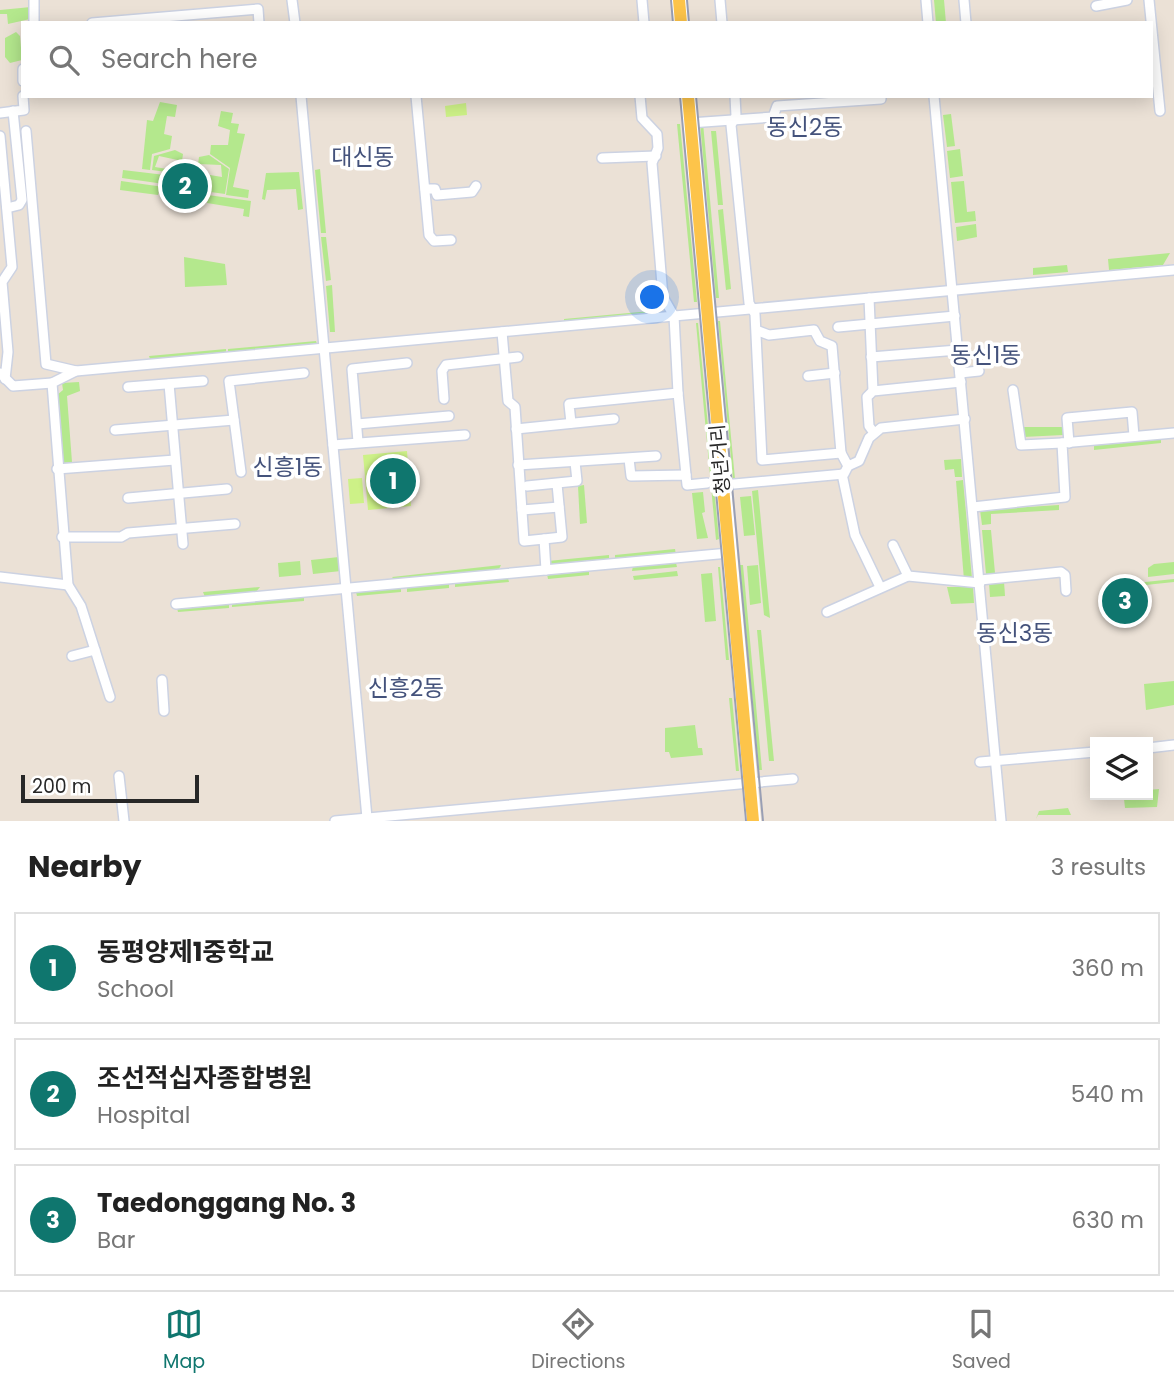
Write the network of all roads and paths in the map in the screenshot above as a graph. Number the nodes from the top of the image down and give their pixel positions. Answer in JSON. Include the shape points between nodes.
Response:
{"nodes":[{"id":1,"x":34,"y":0,"type":"edge"},
{"id":2,"x":292,"y":0,"type":"edge"},
{"id":3,"x":642,"y":0,"type":"edge"},
{"id":4,"x":679,"y":0,"type":"edge"},
{"id":5,"x":720,"y":0,"type":"edge"},
{"id":6,"x":926,"y":0,"type":"edge"},
{"id":7,"x":964,"y":0,"type":"edge"},
{"id":8,"x":1127,"y":0,"type":"edge"},
{"id":9,"x":1149,"y":0,"type":"edge"},
{"id":10,"x":1096,"y":6,"type":"dead end"},
{"id":11,"x":185,"y":20,"type":"edge"},
{"id":12,"x":34,"y":21,"type":"edge"},
{"id":13,"x":154,"y":21,"type":"edge"},
{"id":14,"x":259,"y":21,"type":"edge"},
{"id":15,"x":295,"y":21,"type":"edge"},
{"id":16,"x":644,"y":21,"type":"edge"},
{"id":17,"x":681,"y":21,"type":"edge"},
{"id":18,"x":722,"y":21,"type":"edge"},
{"id":19,"x":928,"y":21,"type":"edge"},
{"id":20,"x":966,"y":21,"type":"edge"},
{"id":21,"x":1151,"y":21,"type":"edge"},
{"id":22,"x":1153,"y":40,"type":"edge"},
{"id":23,"x":23,"y":98,"type":"edge"},
{"id":24,"x":301,"y":98,"type":"edge"},
{"id":25,"x":416,"y":98,"type":"edge"},
{"id":26,"x":640,"y":98,"type":"edge"},
{"id":27,"x":688,"y":98,"type":"edge"},
{"id":28,"x":735,"y":98,"type":"edge"},
{"id":29,"x":881,"y":98,"type":"edge"},
{"id":30,"x":934,"y":98,"type":"edge"},
{"id":31,"x":13,"y":111,"type":"junction"},
{"id":32,"x":1160,"y":111,"type":"dead end"},
{"id":33,"x":0,"y":113,"type":"edge"},
{"id":34,"x":735,"y":120,"type":"junction"},
{"id":35,"x":690,"y":123,"type":"junction"},
{"id":36,"x":26,"y":131,"type":"dead end"},
{"id":37,"x":0,"y":136,"type":"edge"},
{"id":38,"x":656,"y":156,"type":"junction"},
{"id":39,"x":602,"y":158,"type":"dead end"},
{"id":40,"x":476,"y":186,"type":"dead end"},
{"id":41,"x":425,"y":189,"type":"junction"},
{"id":42,"x":7,"y":208,"type":"junction"},
{"id":43,"x":451,"y":240,"type":"dead end"},
{"id":44,"x":1174,"y":270,"type":"edge"},
{"id":45,"x":953,"y":290,"type":"junction"},
{"id":46,"x":869,"y":298,"type":"junction"},
{"id":47,"x":752,"y":308,"type":"junction"},
{"id":48,"x":707,"y":313,"type":"junction"},
{"id":49,"x":674,"y":316,"type":"junction"},
{"id":50,"x":955,"y":316,"type":"junction"},
{"id":51,"x":870,"y":324,"type":"junction"},
{"id":52,"x":838,"y":327,"type":"dead end"},
{"id":53,"x":756,"y":330,"type":"junction"},
{"id":54,"x":502,"y":332,"type":"junction"},
{"id":55,"x":325,"y":346,"type":"junction"},
{"id":56,"x":958,"y":350,"type":"junction"},
{"id":57,"x":518,"y":357,"type":"dead end"},
{"id":58,"x":871,"y":357,"type":"junction"},
{"id":59,"x":504,"y":359,"type":"junction"},
{"id":60,"x":407,"y":363,"type":"dead end"},
{"id":61,"x":76,"y":371,"type":"junction"},
{"id":62,"x":979,"y":371,"type":"dead end"},
{"id":63,"x":304,"y":373,"type":"dead end"},
{"id":64,"x":835,"y":373,"type":"junction"},
{"id":65,"x":3,"y":376,"type":"edge"},
{"id":66,"x":808,"y":376,"type":"dead end"},
{"id":67,"x":961,"y":378,"type":"junction"},
{"id":68,"x":204,"y":381,"type":"dead end"},
{"id":69,"x":52,"y":383,"type":"junction"},
{"id":70,"x":169,"y":384,"type":"junction"},
{"id":71,"x":128,"y":387,"type":"dead end"},
{"id":72,"x":1013,"y":390,"type":"dead end"},
{"id":73,"x":873,"y":391,"type":"junction"},
{"id":74,"x":678,"y":393,"type":"junction"},
{"id":75,"x":444,"y":399,"type":"dead end"},
{"id":76,"x":449,"y":416,"type":"dead end"},
{"id":77,"x":411,"y":418,"type":"junction"},
{"id":78,"x":614,"y":419,"type":"dead end"},
{"id":79,"x":965,"y":419,"type":"junction"},
{"id":80,"x":234,"y":420,"type":"junction"},
{"id":81,"x":571,"y":423,"type":"junction"},
{"id":82,"x":357,"y":424,"type":"junction"},
{"id":83,"x":172,"y":425,"type":"junction"},
{"id":84,"x":516,"y":429,"type":"junction"},
{"id":85,"x":116,"y":430,"type":"dead end"},
{"id":86,"x":874,"y":433,"type":"junction"},
{"id":87,"x":1174,"y":433,"type":"edge"},
{"id":88,"x":465,"y":435,"type":"dead end"},
{"id":89,"x":1135,"y":436,"type":"junction"},
{"id":90,"x":413,"y":438,"type":"junction"},
{"id":91,"x":358,"y":442,"type":"junction"},
{"id":92,"x":1065,"y":443,"type":"junction"},
{"id":93,"x":333,"y":445,"type":"junction"},
{"id":94,"x":841,"y":453,"type":"junction"},
{"id":95,"x":656,"y":456,"type":"dead end"},
{"id":96,"x":629,"y":459,"type":"junction"},
{"id":97,"x":175,"y":460,"type":"junction"},
{"id":98,"x":575,"y":463,"type":"junction"},
{"id":99,"x":518,"y":465,"type":"junction"},
{"id":100,"x":57,"y":469,"type":"junction"},
{"id":101,"x":845,"y":470,"type":"junction"},
{"id":102,"x":241,"y":472,"type":"dead end"},
{"id":103,"x":686,"y":475,"type":"junction"},
{"id":104,"x":557,"y":484,"type":"junction"},
{"id":105,"x":707,"y":484,"type":"dead end"},
{"id":106,"x":723,"y":485,"type":"junction"},
{"id":107,"x":527,"y":486,"type":"dead end"},
{"id":108,"x":227,"y":489,"type":"dead end"},
{"id":109,"x":179,"y":494,"type":"junction"},
{"id":110,"x":128,"y":498,"type":"dead end"},
{"id":111,"x":559,"y":507,"type":"junction"},
{"id":112,"x":973,"y":507,"type":"junction"},
{"id":113,"x":522,"y":510,"type":"junction"},
{"id":114,"x":235,"y":524,"type":"dead end"},
{"id":115,"x":181,"y":528,"type":"junction"},
{"id":116,"x":62,"y":537,"type":"junction"},
{"id":117,"x":544,"y":539,"type":"junction"},
{"id":118,"x":183,"y":544,"type":"dead end"},
{"id":119,"x":893,"y":545,"type":"dead end"},
{"id":120,"x":729,"y":553,"type":"junction"},
{"id":121,"x":546,"y":570,"type":"junction"},
{"id":122,"x":908,"y":576,"type":"junction"},
{"id":123,"x":0,"y":577,"type":"edge"},
{"id":124,"x":980,"y":581,"type":"junction"},
{"id":125,"x":68,"y":585,"type":"junction"},
{"id":126,"x":880,"y":587,"type":"junction"},
{"id":127,"x":346,"y":588,"type":"junction"},
{"id":128,"x":1066,"y":591,"type":"dead end"},
{"id":129,"x":176,"y":604,"type":"dead end"},
{"id":130,"x":827,"y":612,"type":"dead end"},
{"id":131,"x":95,"y":650,"type":"junction"},
{"id":132,"x":72,"y":656,"type":"dead end"},
{"id":133,"x":162,"y":680,"type":"dead end"},
{"id":134,"x":110,"y":697,"type":"dead end"},
{"id":135,"x":164,"y":711,"type":"dead end"},
{"id":136,"x":1174,"y":745,"type":"edge"},
{"id":137,"x":1153,"y":747,"type":"edge"},
{"id":138,"x":1090,"y":752,"type":"edge"},
{"id":139,"x":996,"y":760,"type":"junction"},
{"id":140,"x":980,"y":762,"type":"dead end"},
{"id":141,"x":119,"y":776,"type":"dead end"},
{"id":142,"x":793,"y":779,"type":"dead end"},
{"id":143,"x":750,"y":783,"type":"junction"},
{"id":144,"x":367,"y":818,"type":"junction"},
{"id":145,"x":124,"y":821,"type":"edge"},
{"id":146,"x":335,"y":821,"type":"edge"},
{"id":147,"x":753,"y":821,"type":"edge"},
{"id":148,"x":1001,"y":821,"type":"edge"}],
"edges":[{"from":1,"to":12,"type":"street"},
{"from":2,"to":15,"type":"street"},
{"from":3,"to":16,"type":"street"},
{"from":4,"to":17,"type":"main road"},
{"from":5,"to":18,"type":"street"},
{"from":6,"to":19,"type":"street"},
{"from":7,"to":20,"type":"street"},
{"from":8,"to":10,"type":"street"},
{"from":9,"to":21,"type":"street"},
{"from":11,"to":13,"type":"street"},
{"from":11,"to":14,"type":"street","via":[[258,9]]},
{"from":22,"to":32,"type":"street"},
{"from":23,"to":31,"type":"street","via":[[24,110]]},
{"from":24,"to":55,"type":"street"},
{"from":25,"to":41,"type":"street"},
{"from":26,"to":38,"type":"street","via":[[642,118],[657,134]]},
{"from":27,"to":35,"type":"main road","name":"청년거리"},
{"from":28,"to":34,"type":"street"},
{"from":29,"to":34,"type":"street","via":[[777,107],[773,117]]},
{"from":30,"to":45,"type":"street"},
{"from":31,"to":33,"type":"street"},
{"from":31,"to":42,"type":"street","via":[[22,200]]},
{"from":34,"to":35,"type":"street"},
{"from":34,"to":47,"type":"street"},
{"from":35,"to":48,"type":"main road","name":"청년거리"},
{"from":36,"to":61,"type":"street","via":[[46,363]]},
{"from":37,"to":42,"type":"street"},
{"from":38,"to":39,"type":"street"},
{"from":38,"to":49,"type":"street","via":[[652,163],[662,289]]},
{"from":40,"to":41,"type":"street","via":[[472,192],[437,195],[435,189]]},
{"from":41,"to":43,"type":"street","via":[[430,239]]},
{"from":42,"to":65,"type":"street","via":[[12,267],[2,282],[8,352]]},
{"from":44,"to":45,"type":"street"},
{"from":45,"to":46,"type":"street"},
{"from":45,"to":50,"type":"street"},
{"from":46,"to":47,"type":"street"},
{"from":46,"to":51,"type":"street"},
{"from":47,"to":48,"type":"street"},
{"from":47,"to":53,"type":"street"},
{"from":48,"to":49,"type":"street"},
{"from":48,"to":106,"type":"main road","name":"청년거리"},
{"from":49,"to":54,"type":"street"},
{"from":49,"to":74,"type":"street"},
{"from":50,"to":51,"type":"street"},
{"from":50,"to":56,"type":"street"},
{"from":51,"to":52,"type":"street"},
{"from":51,"to":58,"type":"street"},
{"from":53,"to":64,"type":"street","via":[[769,335],[814,330],[820,341],[832,346]]},
{"from":53,"to":94,"type":"street","via":[[762,460]]},
{"from":54,"to":55,"type":"street"},
{"from":54,"to":59,"type":"street"},
{"from":55,"to":61,"type":"street"},
{"from":55,"to":93,"type":"street"},
{"from":56,"to":58,"type":"street"},
{"from":56,"to":67,"type":"street"},
{"from":57,"to":59,"type":"street"},
{"from":58,"to":73,"type":"street"},
{"from":59,"to":75,"type":"street","via":[[446,365],[442,371]]},
{"from":59,"to":84,"type":"street"},
{"from":60,"to":82,"type":"street","via":[[352,369]]},
{"from":61,"to":69,"type":"street"},
{"from":62,"to":67,"type":"street"},
{"from":63,"to":80,"type":"street","via":[[229,381]]},
{"from":64,"to":66,"type":"street"},
{"from":64,"to":94,"type":"street"},
{"from":65,"to":69,"type":"street","via":[[13,386]]},
{"from":67,"to":73,"type":"street"},
{"from":67,"to":79,"type":"street"},
{"from":68,"to":70,"type":"street"},
{"from":69,"to":100,"type":"street"},
{"from":70,"to":71,"type":"street"},
{"from":70,"to":83,"type":"street"},
{"from":72,"to":92,"type":"street","via":[[1018,443]]},
{"from":73,"to":86,"type":"street","via":[[867,397],[869,426]]},
{"from":74,"to":81,"type":"street","via":[[569,404]]},
{"from":74,"to":103,"type":"street"},
{"from":76,"to":77,"type":"street"},
{"from":77,"to":82,"type":"street"},
{"from":77,"to":90,"type":"street"},
{"from":78,"to":81,"type":"street"},
{"from":79,"to":86,"type":"street","via":[[892,425]]},
{"from":79,"to":112,"type":"street","via":[[974,464]]},
{"from":80,"to":83,"type":"street"},
{"from":80,"to":102,"type":"street"},
{"from":81,"to":84,"type":"street"},
{"from":82,"to":91,"type":"street"},
{"from":83,"to":85,"type":"street"},
{"from":83,"to":97,"type":"street"},
{"from":84,"to":99,"type":"street"},
{"from":86,"to":101,"type":"street","via":[[859,461]]},
{"from":87,"to":89,"type":"street"},
{"from":88,"to":90,"type":"street"},
{"from":89,"to":92,"type":"street"},
{"from":89,"to":92,"type":"street","via":[[1132,412],[1067,418]]},
{"from":90,"to":91,"type":"street"},
{"from":91,"to":93,"type":"street"},
{"from":92,"to":112,"type":"street","via":[[1065,497]]},
{"from":93,"to":127,"type":"street"},
{"from":94,"to":101,"type":"street"},
{"from":95,"to":96,"type":"street"},
{"from":96,"to":98,"type":"street"},
{"from":96,"to":103,"type":"street","via":[[631,476]]},
{"from":97,"to":100,"type":"street"},
{"from":97,"to":109,"type":"street"},
{"from":98,"to":99,"type":"street"},
{"from":98,"to":104,"type":"street","via":[[577,481]]},
{"from":99,"to":113,"type":"street"},
{"from":100,"to":116,"type":"street"},
{"from":101,"to":106,"type":"street"},
{"from":101,"to":126,"type":"street","via":[[855,535]]},
{"from":103,"to":105,"type":"street","via":[[687,485]]},
{"from":104,"to":107,"type":"street"},
{"from":104,"to":111,"type":"street"},
{"from":106,"to":120,"type":"main road","name":"청년거리"},
{"from":108,"to":109,"type":"street"},
{"from":109,"to":110,"type":"street"},
{"from":109,"to":115,"type":"street"},
{"from":111,"to":113,"type":"street"},
{"from":111,"to":117,"type":"street","via":[[562,537]]},
{"from":112,"to":124,"type":"street"},
{"from":113,"to":117,"type":"street","via":[[524,541]]},
{"from":114,"to":115,"type":"street"},
{"from":115,"to":116,"type":"street","via":[[121,537]]},
{"from":115,"to":118,"type":"street"},
{"from":116,"to":125,"type":"street"},
{"from":117,"to":121,"type":"street"},
{"from":119,"to":122,"type":"street"},
{"from":120,"to":121,"type":"street"},
{"from":120,"to":143,"type":"main road","name":"청년거리"},
{"from":121,"to":127,"type":"street"},
{"from":122,"to":124,"type":"street"},
{"from":122,"to":126,"type":"street"},
{"from":123,"to":125,"type":"street"},
{"from":124,"to":128,"type":"street","via":[[1061,572]]},
{"from":124,"to":139,"type":"street"},
{"from":125,"to":131,"type":"street","via":[[81,606]]},
{"from":126,"to":130,"type":"street"},
{"from":127,"to":129,"type":"street"},
{"from":127,"to":144,"type":"street"},
{"from":131,"to":132,"type":"street"},
{"from":131,"to":134,"type":"street"},
{"from":133,"to":135,"type":"street"},
{"from":136,"to":137,"type":"street"},
{"from":138,"to":139,"type":"street"},
{"from":139,"to":140,"type":"street"},
{"from":139,"to":148,"type":"street"},
{"from":141,"to":145,"type":"street"},
{"from":142,"to":143,"type":"street"},
{"from":143,"to":144,"type":"street"},
{"from":143,"to":147,"type":"main road","name":"청년거리"},
{"from":144,"to":146,"type":"street"}]}
